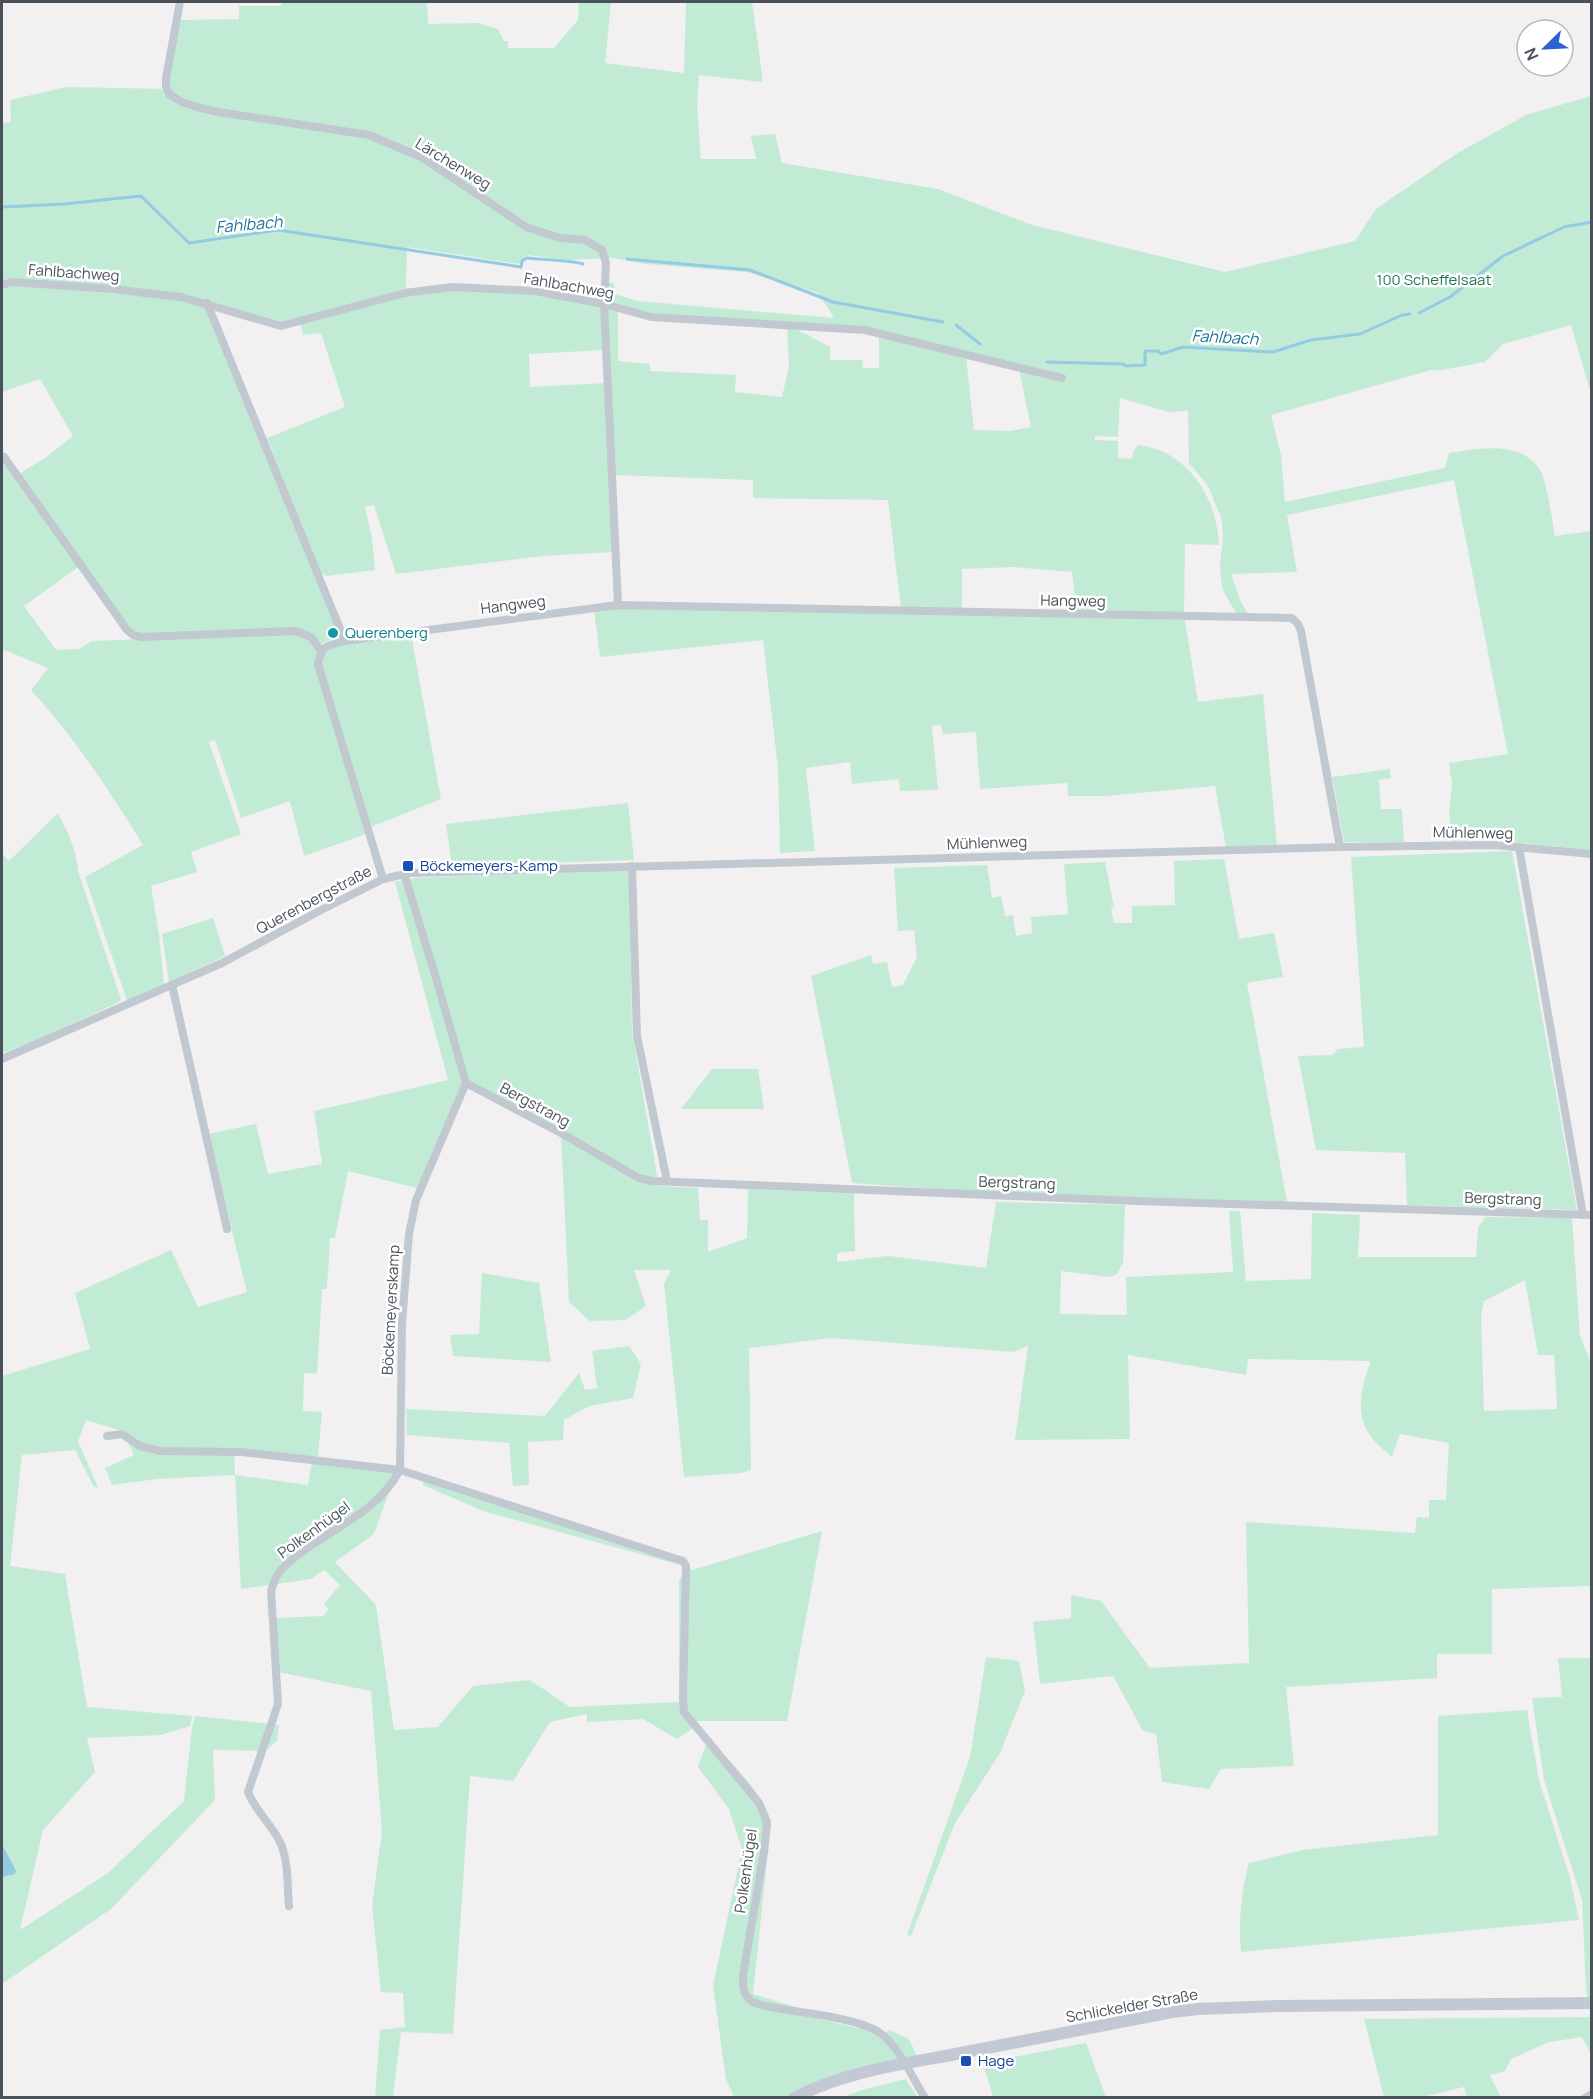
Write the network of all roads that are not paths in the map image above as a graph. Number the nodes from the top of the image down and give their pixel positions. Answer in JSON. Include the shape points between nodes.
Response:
{"nodes":[{"id":1,"x":180,"y":2,"type":"edge"},
{"id":2,"x":2,"y":285,"type":"edge"},
{"id":3,"x":207,"y":303,"type":"junction"},
{"id":4,"x":604,"y":304,"type":"junction"},
{"id":5,"x":1062,"y":378,"type":"dead end"},
{"id":6,"x":4,"y":457,"type":"dead end"},
{"id":7,"x":618,"y":605,"type":"junction"},
{"id":8,"x":345,"y":641,"type":"junction"},
{"id":9,"x":321,"y":651,"type":"junction"},
{"id":10,"x":1340,"y":847,"type":"junction"},
{"id":11,"x":1520,"y":847,"type":"junction"},
{"id":12,"x":1592,"y":854,"type":"edge"},
{"id":13,"x":632,"y":866,"type":"junction"},
{"id":14,"x":404,"y":873,"type":"junction"},
{"id":15,"x":383,"y":879,"type":"junction"},
{"id":16,"x":172,"y":985,"type":"junction"},
{"id":17,"x":2,"y":1059,"type":"edge"},
{"id":18,"x":466,"y":1083,"type":"junction"},
{"id":19,"x":667,"y":1181,"type":"junction"},
{"id":20,"x":1587,"y":1215,"type":"edge"},
{"id":21,"x":227,"y":1229,"type":"dead end"},
{"id":22,"x":107,"y":1436,"type":"dead end"},
{"id":23,"x":400,"y":1470,"type":"junction"},
{"id":24,"x":289,"y":1906,"type":"dead end"},
{"id":25,"x":1592,"y":2003,"type":"edge"},
{"id":26,"x":906,"y":2064,"type":"junction"},
{"id":27,"x":1592,"y":2094,"type":"edge"},
{"id":28,"x":794,"y":2097,"type":"edge"},
{"id":29,"x":925,"y":2097,"type":"edge"},
{"id":30,"x":1586,"y":2097,"type":"edge"}],
"edges":[{"from":1,"to":4,"type":"street","name":"Lärchenweg","via":[[166,78],[169,94],[182,102],[218,112],[369,135],[421,157],[526,227],[560,238],[585,240],[602,250],[606,263]]},
{"from":2,"to":3,"type":"street","name":"Fahlbachweg","via":[[12,282],[111,289]]},
{"from":3,"to":4,"type":"street","name":"Fahlbachweg","via":[[281,326],[405,293],[453,287],[535,291]]},
{"from":3,"to":8,"type":"street"},
{"from":4,"to":5,"type":"street","name":"Fahlbachweg","via":[[651,317],[865,330]]},
{"from":4,"to":7,"type":"street","name":"Lärchenweg"},
{"from":6,"to":9,"type":"street","via":[[133,635],[141,638],[296,631],[304,632]]},
{"from":7,"to":8,"type":"street","name":"Hangweg"},
{"from":7,"to":10,"type":"street","name":"Hangweg","via":[[1292,618],[1301,631]]},
{"from":8,"to":9,"type":"street"},
{"from":9,"to":15,"type":"street","name":"Querenbergstraße","via":[[318,664]]},
{"from":10,"to":11,"type":"street","name":"Mühlenweg"},
{"from":10,"to":13,"type":"street","name":"Mühlenweg"},
{"from":11,"to":12,"type":"street","name":"Mühlenweg"},
{"from":11,"to":20,"type":"street"},
{"from":13,"to":14,"type":"street","name":"Mühlenweg"},
{"from":13,"to":19,"type":"street","via":[[637,1036]]},
{"from":14,"to":15,"type":"street","name":"Mühlenweg"},
{"from":14,"to":18,"type":"street"},
{"from":15,"to":16,"type":"street","name":"Querenbergstraße","via":[[228,961]]},
{"from":16,"to":17,"type":"street","name":"Querenbergstraße"},
{"from":16,"to":21,"type":"street"},
{"from":18,"to":19,"type":"street","name":"Bergstrang","via":[[639,1178]]},
{"from":18,"to":23,"type":"street","name":"Böckemeyerskamp","via":[[416,1200],[409,1234],[402,1324]]},
{"from":19,"to":20,"type":"street","name":"Bergstrang","via":[[1136,1202]]},
{"from":22,"to":23,"type":"street","via":[[122,1434],[140,1446],[160,1452],[241,1452]]},
{"from":23,"to":24,"type":"street","name":"Polkenhügel","via":[[391,1487],[373,1504],[319,1540],[278,1574],[271,1591],[278,1704],[248,1792],[279,1840]]},
{"from":23,"to":26,"type":"street","name":"Polkenhügel","via":[[683,1561],[684,1712],[759,1803],[767,1822],[743,1990],[751,2001],[866,2025],[880,2033]]},
{"from":25,"to":26,"type":"main road","name":"Schlickelder Straße","via":[[1198,2009]]},
{"from":26,"to":28,"type":"main road","name":"Schlickelder Straße","via":[[845,2077]]},
{"from":26,"to":29,"type":"street","name":"Polkenhügel"},
{"from":27,"to":30,"type":"street"}]}
